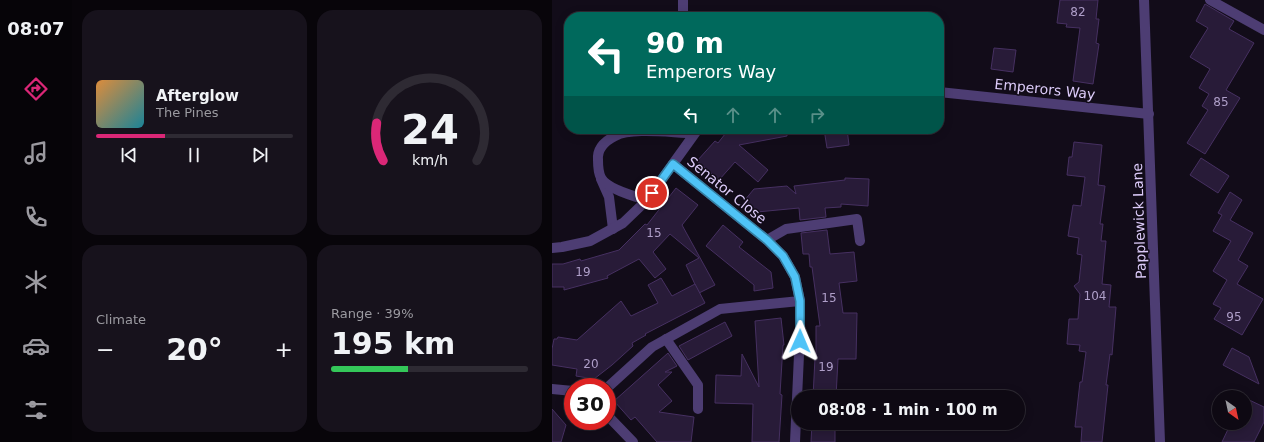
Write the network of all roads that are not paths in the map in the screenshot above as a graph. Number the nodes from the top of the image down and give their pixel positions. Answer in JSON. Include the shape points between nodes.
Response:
{"nodes":[{"id":1,"x":683,"y":0,"type":"edge"},
{"id":2,"x":1144,"y":0,"type":"edge"},
{"id":3,"x":1210,"y":0,"type":"edge"},
{"id":4,"x":683,"y":12,"type":"edge"},
{"id":5,"x":1264,"y":30,"type":"edge"},
{"id":6,"x":944,"y":93,"type":"edge"},
{"id":7,"x":1149,"y":114,"type":"junction"},
{"id":8,"x":623,"y":134,"type":"edge"},
{"id":9,"x":694,"y":134,"type":"edge"},
{"id":10,"x":673,"y":164,"type":"junction"},
{"id":11,"x":601,"y":179,"type":"junction"},
{"id":12,"x":647,"y":200,"type":"junction"},
{"id":13,"x":613,"y":229,"type":"junction"},
{"id":14,"x":767,"y":240,"type":"junction"},
{"id":15,"x":860,"y":241,"type":"dead end"},
{"id":16,"x":552,"y":248,"type":"edge"},
{"id":17,"x":800,"y":301,"type":"junction"},
{"id":18,"x":666,"y":339,"type":"junction"},
{"id":19,"x":616,"y":380,"type":"edge"},
{"id":20,"x":552,"y":388,"type":"edge"},
{"id":21,"x":564,"y":390,"type":"edge"},
{"id":22,"x":698,"y":409,"type":"dead end"},
{"id":23,"x":616,"y":424,"type":"edge"},
{"id":24,"x":633,"y":442,"type":"edge"},
{"id":25,"x":795,"y":442,"type":"edge"},
{"id":26,"x":1160,"y":442,"type":"edge"}],
"edges":[{"from":1,"to":4,"type":"street"},
{"from":2,"to":7,"type":"street","name":"Papplewick Lane"},
{"from":3,"to":5,"type":"street"},
{"from":6,"to":7,"type":"street","name":"Emperors Way"},
{"from":7,"to":26,"type":"street","name":"Papplewick Lane"},
{"from":8,"to":11,"type":"street","via":[[601,146],[598,169]]},
{"from":9,"to":10,"type":"street"},
{"from":10,"to":12,"type":"street"},
{"from":10,"to":14,"type":"street","name":"Senator Close"},
{"from":11,"to":12,"type":"street","via":[[623,193]]},
{"from":11,"to":13,"type":"street","via":[[609,197]]},
{"from":12,"to":13,"type":"street"},
{"from":13,"to":16,"type":"street","via":[[590,241]]},
{"from":14,"to":15,"type":"street","via":[[786,229],[857,219]]},
{"from":14,"to":17,"type":"street","name":"Senator Close","via":[[783,256],[795,277]]},
{"from":17,"to":18,"type":"street","via":[[720,309]]},
{"from":17,"to":25,"type":"street","name":"Senator Close"},
{"from":18,"to":19,"type":"street","via":[[652,346]]},
{"from":18,"to":22,"type":"street","via":[[698,385]]},
{"from":20,"to":21,"type":"street"},
{"from":23,"to":24,"type":"street"}]}
